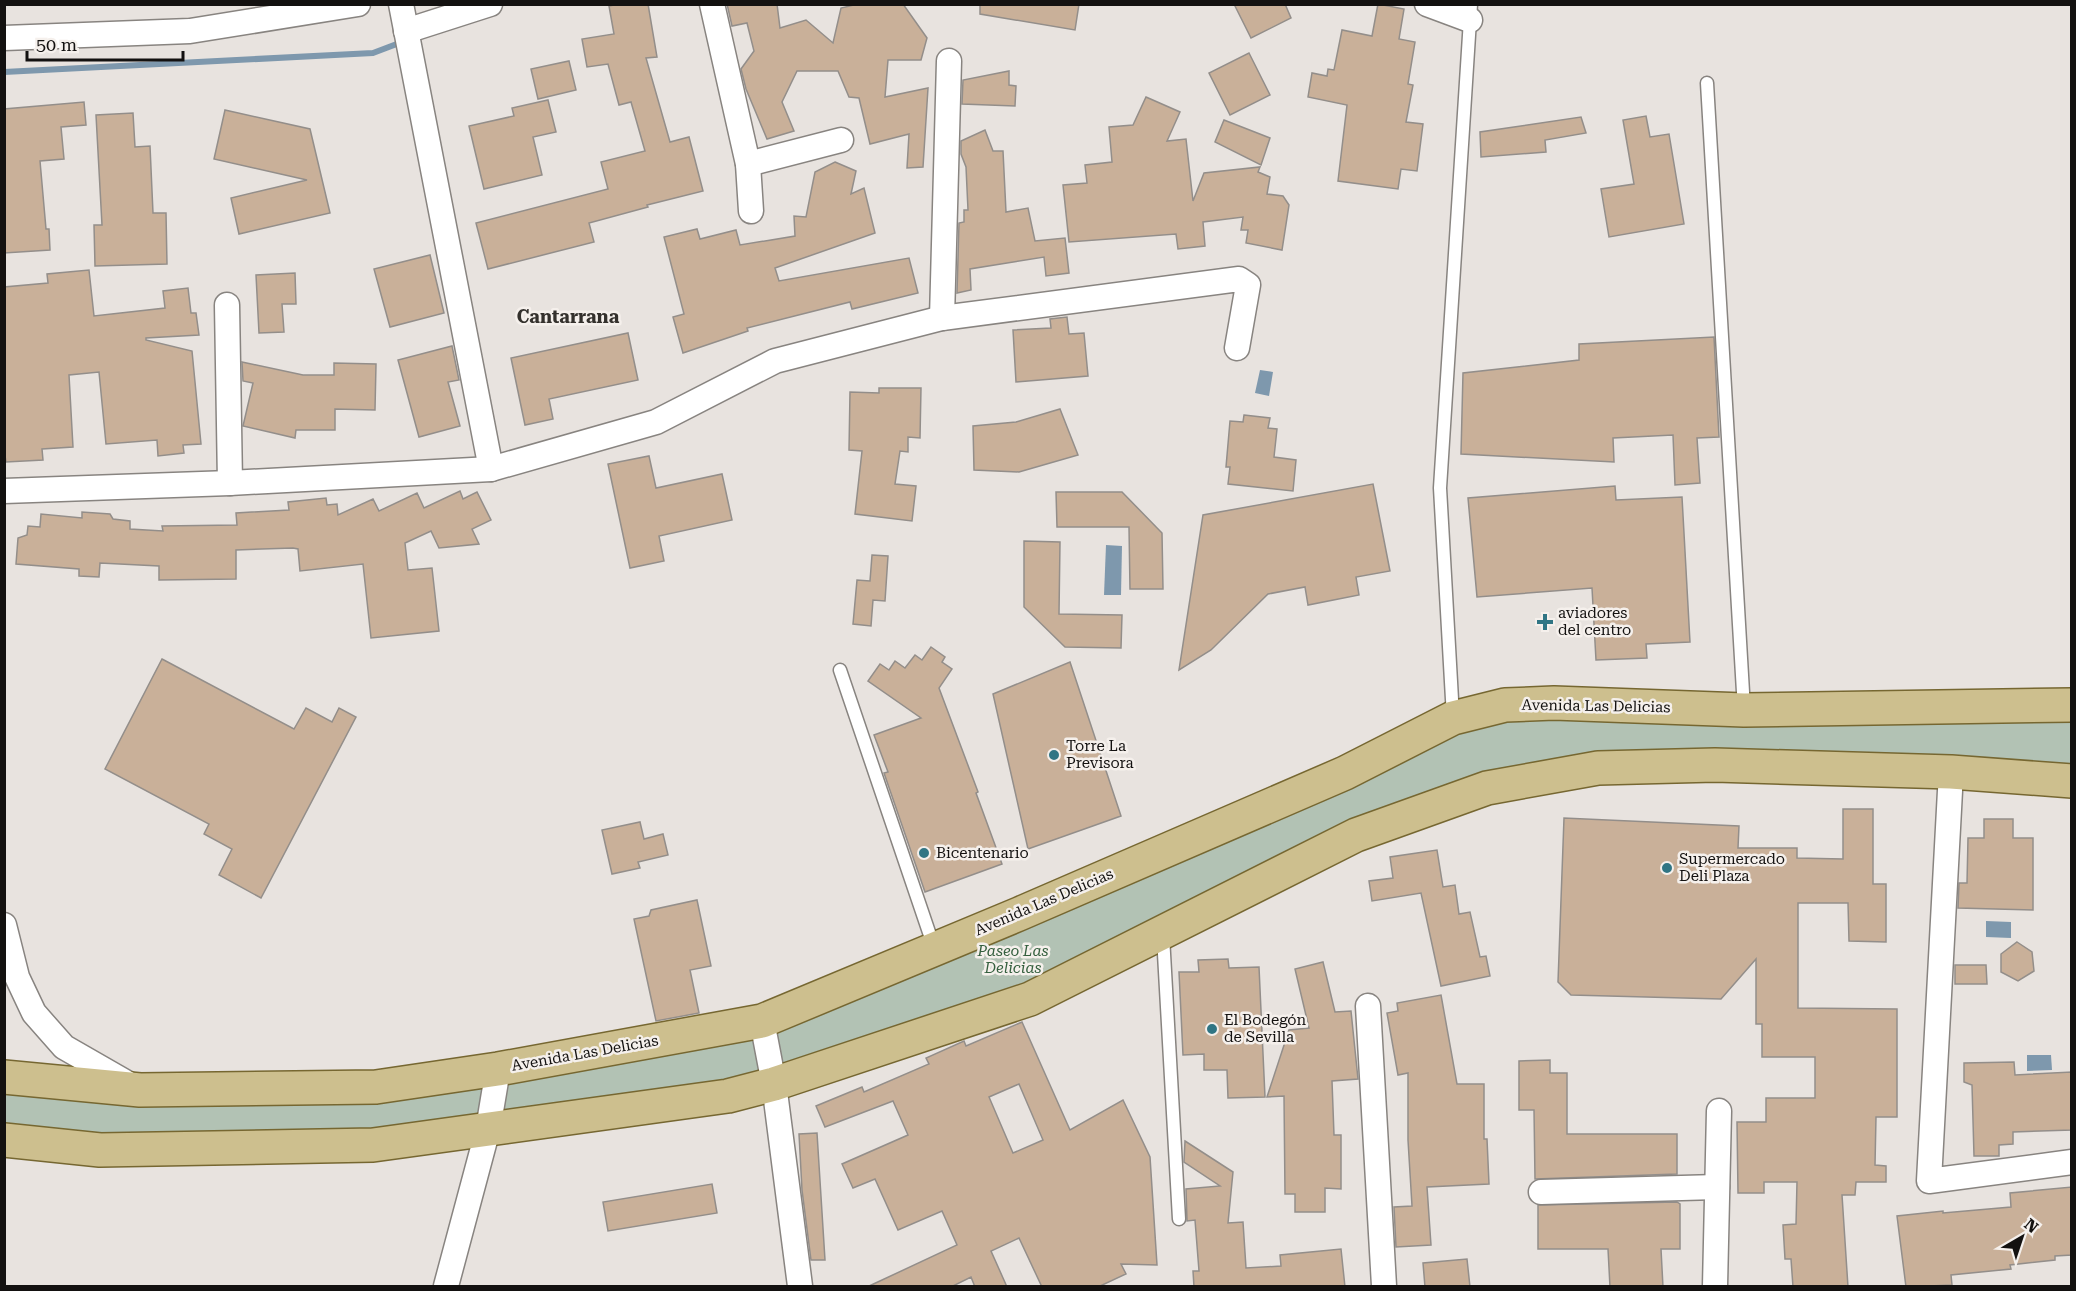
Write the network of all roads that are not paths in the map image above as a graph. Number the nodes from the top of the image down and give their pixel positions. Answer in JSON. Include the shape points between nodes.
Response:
{"nodes":[{"id":1,"x":358,"y":4,"type":"edge"},
{"id":2,"x":401,"y":4,"type":"edge"},
{"id":3,"x":490,"y":4,"type":"edge"},
{"id":4,"x":712,"y":4,"type":"edge"},
{"id":5,"x":1426,"y":4,"type":"edge"},
{"id":6,"x":1471,"y":12,"type":"edge"},
{"id":7,"x":408,"y":37,"type":"junction"},
{"id":8,"x":4,"y":39,"type":"edge"},
{"id":9,"x":950,"y":61,"type":"dead end"},
{"id":10,"x":1707,"y":83,"type":"dead end"},
{"id":11,"x":841,"y":140,"type":"dead end"},
{"id":12,"x":748,"y":164,"type":"junction"},
{"id":13,"x":751,"y":211,"type":"dead end"},
{"id":14,"x":227,"y":305,"type":"dead end"},
{"id":15,"x":942,"y":318,"type":"junction"},
{"id":16,"x":1237,"y":348,"type":"dead end"},
{"id":17,"x":491,"y":469,"type":"junction"},
{"id":18,"x":230,"y":483,"type":"junction"},
{"id":19,"x":4,"y":491,"type":"edge"},
{"id":20,"x":840,"y":670,"type":"dead end"},
{"id":21,"x":2072,"y":705,"type":"edge"},
{"id":22,"x":1744,"y":710,"type":"junction"},
{"id":23,"x":1453,"y":718,"type":"junction"},
{"id":24,"x":1951,"y":772,"type":"junction"},
{"id":25,"x":2072,"y":781,"type":"edge"},
{"id":26,"x":4,"y":925,"type":"edge"},
{"id":27,"x":1162,"y":932,"type":"junction"},
{"id":28,"x":935,"y":948,"type":"junction"},
{"id":29,"x":1368,"y":1006,"type":"dead end"},
{"id":30,"x":762,"y":1021,"type":"junction"},
{"id":31,"x":498,"y":1069,"type":"junction"},
{"id":32,"x":4,"y":1077,"type":"edge"},
{"id":33,"x":774,"y":1084,"type":"junction"},
{"id":34,"x":140,"y":1090,"type":"junction"},
{"id":35,"x":1719,"y":1110,"type":"dead end"},
{"id":36,"x":488,"y":1129,"type":"junction"},
{"id":37,"x":4,"y":1140,"type":"edge"},
{"id":38,"x":2072,"y":1162,"type":"edge"},
{"id":39,"x":1717,"y":1187,"type":"junction"},
{"id":40,"x":1540,"y":1192,"type":"dead end"},
{"id":41,"x":1179,"y":1219,"type":"dead end"},
{"id":42,"x":446,"y":1287,"type":"edge"},
{"id":43,"x":800,"y":1287,"type":"edge"},
{"id":44,"x":1384,"y":1287,"type":"edge"},
{"id":45,"x":1715,"y":1287,"type":"edge"}],
"edges":[{"from":1,"to":8,"type":"street","via":[[190,31]]},
{"from":2,"to":7,"type":"street"},
{"from":3,"to":7,"type":"street"},
{"from":4,"to":12,"type":"street"},
{"from":5,"to":6,"type":"street"},
{"from":6,"to":23,"type":"lane","via":[[1440,488]]},
{"from":7,"to":17,"type":"street"},
{"from":9,"to":15,"type":"street"},
{"from":10,"to":22,"type":"lane"},
{"from":11,"to":12,"type":"street"},
{"from":12,"to":13,"type":"street"},
{"from":14,"to":18,"type":"street"},
{"from":15,"to":16,"type":"street","via":[[1239,279],[1248,285]]},
{"from":15,"to":17,"type":"street","via":[[775,361],[656,423]]},
{"from":17,"to":18,"type":"street"},
{"from":18,"to":19,"type":"street"},
{"from":20,"to":28,"type":"lane"},
{"from":21,"to":22,"type":"main road","name":"Avenida Las Delicias"},
{"from":22,"to":23,"type":"main road","name":"Avenida Las Delicias","via":[[1554,703],[1505,705]]},
{"from":23,"to":28,"type":"main road","name":"Avenida Las Delicias","via":[[1346,773]]},
{"from":24,"to":25,"type":"main road"},
{"from":24,"to":27,"type":"main road","via":[[1715,765],[1598,768],[1487,788],[1356,834]]},
{"from":24,"to":38,"type":"street","via":[[1929,1181]]},
{"from":26,"to":34,"type":"street","via":[[17,977],[34,1013],[64,1047]]},
{"from":27,"to":33,"type":"main road","via":[[1030,999]]},
{"from":27,"to":41,"type":"lane"},
{"from":28,"to":30,"type":"main road","name":"Avenida Las Delicias"},
{"from":29,"to":44,"type":"street"},
{"from":30,"to":31,"type":"main road","name":"Avenida Las Delicias"},
{"from":30,"to":33,"type":"street"},
{"from":31,"to":34,"type":"main road","name":"Avenida Las Delicias","via":[[376,1087]]},
{"from":31,"to":36,"type":"street"},
{"from":32,"to":34,"type":"main road","name":"Avenida Las Delicias"},
{"from":33,"to":36,"type":"main road","via":[[728,1096]]},
{"from":33,"to":43,"type":"street"},
{"from":35,"to":39,"type":"street"},
{"from":36,"to":37,"type":"main road","via":[[373,1145],[100,1150]]},
{"from":36,"to":42,"type":"street"},
{"from":39,"to":40,"type":"street"},
{"from":39,"to":45,"type":"street"}]}
